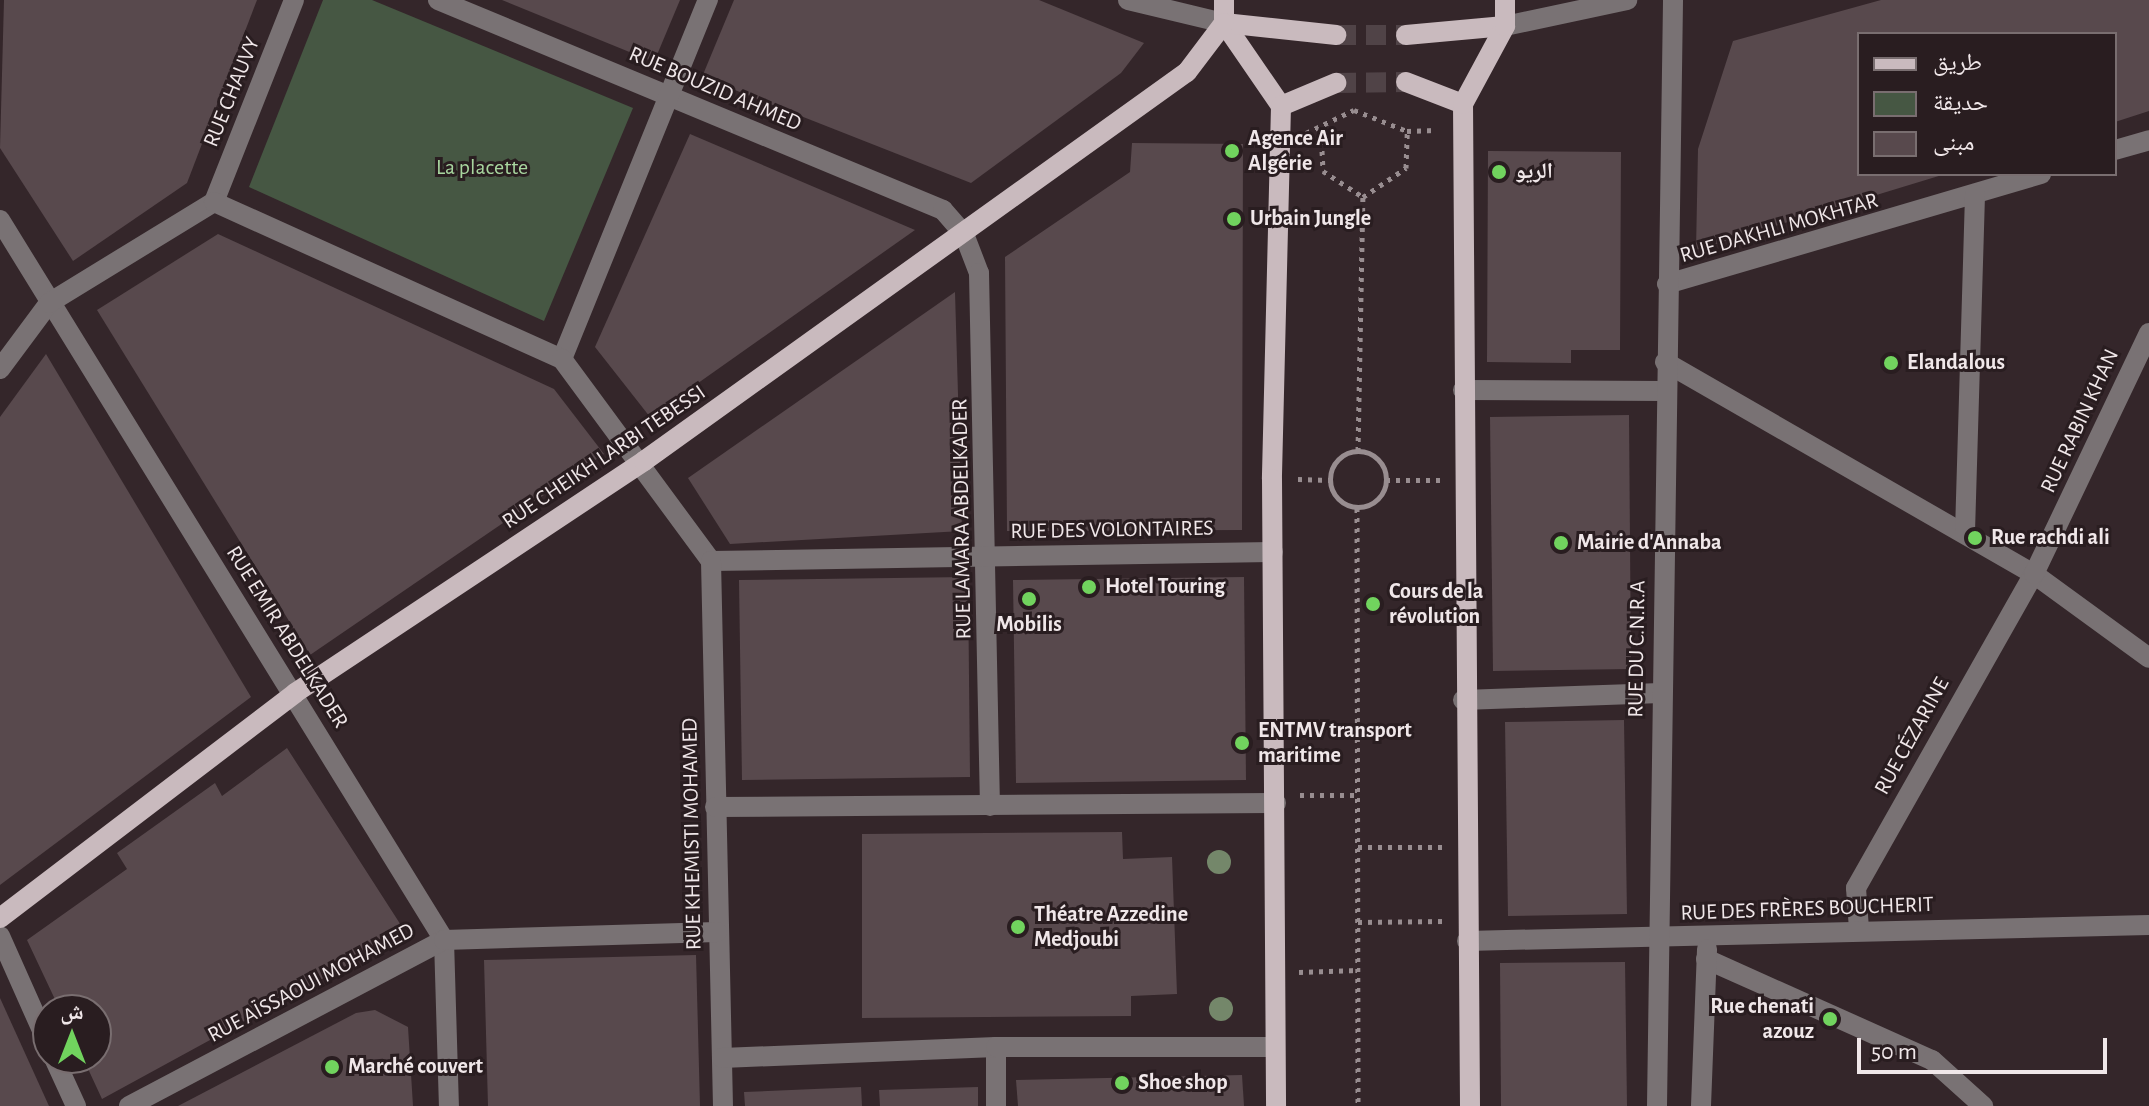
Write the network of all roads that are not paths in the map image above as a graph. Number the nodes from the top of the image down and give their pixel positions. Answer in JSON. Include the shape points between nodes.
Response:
{"nodes":[{"id":1,"x":294,"y":0,"type":"edge"},
{"id":2,"x":438,"y":0,"type":"edge"},
{"id":3,"x":708,"y":0,"type":"edge"},
{"id":4,"x":1128,"y":0,"type":"edge"},
{"id":5,"x":1224,"y":0,"type":"edge"},
{"id":6,"x":1505,"y":0,"type":"edge"},
{"id":7,"x":1627,"y":0,"type":"edge"},
{"id":8,"x":1673,"y":0,"type":"edge"},
{"id":9,"x":1224,"y":23,"type":"junction"},
{"id":10,"x":1505,"y":26,"type":"junction"},
{"id":11,"x":1336,"y":35,"type":"tunnel mouth"},
{"id":12,"x":1406,"y":35,"type":"tunnel mouth"},
{"id":13,"x":1406,"y":82,"type":"tunnel mouth"},
{"id":14,"x":1336,"y":83,"type":"tunnel mouth"},
{"id":15,"x":669,"y":96,"type":"junction"},
{"id":16,"x":1463,"y":104,"type":"junction"},
{"id":17,"x":1281,"y":106,"type":"junction"},
{"id":18,"x":2149,"y":140,"type":"edge"},
{"id":19,"x":2117,"y":149,"type":"edge"},
{"id":20,"x":2035,"y":176,"type":"edge"},
{"id":21,"x":1975,"y":195,"type":"junction"},
{"id":22,"x":214,"y":202,"type":"junction"},
{"id":23,"x":0,"y":220,"type":"edge"},
{"id":24,"x":964,"y":234,"type":"junction"},
{"id":25,"x":1667,"y":284,"type":"junction"},
{"id":26,"x":49,"y":303,"type":"junction"},
{"id":27,"x":2149,"y":333,"type":"edge"},
{"id":28,"x":562,"y":359,"type":"junction"},
{"id":29,"x":1665,"y":362,"type":"junction"},
{"id":30,"x":0,"y":369,"type":"edge"},
{"id":31,"x":1463,"y":390,"type":"junction"},
{"id":32,"x":1664,"y":391,"type":"junction"},
{"id":33,"x":644,"y":461,"type":"junction"},
{"id":34,"x":1965,"y":532,"type":"junction"},
{"id":35,"x":1273,"y":552,"type":"junction"},
{"id":36,"x":988,"y":556,"type":"junction"},
{"id":37,"x":711,"y":561,"type":"junction"},
{"id":38,"x":2034,"y":574,"type":"junction"},
{"id":39,"x":2149,"y":658,"type":"edge"},
{"id":40,"x":295,"y":693,"type":"junction"},
{"id":41,"x":1661,"y":693,"type":"junction"},
{"id":42,"x":1463,"y":700,"type":"junction"},
{"id":43,"x":1276,"y":803,"type":"junction"},
{"id":44,"x":990,"y":806,"type":"junction"},
{"id":45,"x":715,"y":807,"type":"junction"},
{"id":46,"x":0,"y":918,"type":"edge"},
{"id":47,"x":2149,"y":925,"type":"edge"},
{"id":48,"x":1859,"y":929,"type":"junction"},
{"id":49,"x":1467,"y":931,"type":"junction"},
{"id":50,"x":717,"y":932,"type":"junction"},
{"id":51,"x":0,"y":936,"type":"edge"},
{"id":52,"x":1709,"y":937,"type":"junction"},
{"id":53,"x":1660,"y":939,"type":"junction"},
{"id":54,"x":444,"y":940,"type":"junction"},
{"id":55,"x":1706,"y":959,"type":"junction"},
{"id":56,"x":32,"y":1008,"type":"edge"},
{"id":57,"x":996,"y":1047,"type":"junction"},
{"id":58,"x":1275,"y":1047,"type":"junction"},
{"id":59,"x":722,"y":1058,"type":"junction"},
{"id":60,"x":61,"y":1074,"type":"edge"},
{"id":61,"x":76,"y":1106,"type":"edge"},
{"id":62,"x":129,"y":1106,"type":"edge"},
{"id":63,"x":449,"y":1106,"type":"edge"},
{"id":64,"x":723,"y":1106,"type":"edge"},
{"id":65,"x":996,"y":1106,"type":"edge"},
{"id":66,"x":1276,"y":1106,"type":"edge"},
{"id":67,"x":1470,"y":1106,"type":"edge"},
{"id":68,"x":1657,"y":1106,"type":"edge"},
{"id":69,"x":1701,"y":1106,"type":"edge"},
{"id":70,"x":1983,"y":1106,"type":"edge"}],
"edges":[{"from":1,"to":22,"type":"street","name":"RUE CHAUVY"},
{"from":2,"to":15,"type":"street","name":"RUE BOUZID AHMED"},
{"from":3,"to":15,"type":"street"},
{"from":4,"to":9,"type":"street"},
{"from":5,"to":9,"type":"main road"},
{"from":6,"to":10,"type":"main road"},
{"from":7,"to":10,"type":"street"},
{"from":8,"to":25,"type":"street","name":"RUE DU C.N.R.A"},
{"from":9,"to":11,"type":"main road"},
{"from":9,"to":17,"type":"main road"},
{"from":9,"to":24,"type":"main road","name":"RUE CHEIKH LARBI TEBESSI","via":[[1187,72]]},
{"from":10,"to":12,"type":"main road"},
{"from":10,"to":16,"type":"main road"},
{"from":13,"to":16,"type":"main road"},
{"from":14,"to":17,"type":"main road"},
{"from":15,"to":24,"type":"street","name":"RUE BOUZID AHMED","via":[[943,210]]},
{"from":15,"to":28,"type":"street"},
{"from":16,"to":31,"type":"main road"},
{"from":17,"to":35,"type":"main road"},
{"from":18,"to":19,"type":"street"},
{"from":20,"to":21,"type":"street","name":"RUE DAKHLI MOKHTAR"},
{"from":21,"to":25,"type":"street","name":"RUE DAKHLI MOKHTAR"},
{"from":21,"to":34,"type":"street"},
{"from":22,"to":26,"type":"street"},
{"from":22,"to":28,"type":"street"},
{"from":23,"to":26,"type":"street","name":"RUE EMIR ABDELKADER"},
{"from":24,"to":33,"type":"main road","name":"RUE CHEIKH LARBI TEBESSI"},
{"from":24,"to":36,"type":"street","name":"RUE LAMARA ABDELKADER","via":[[979,273]]},
{"from":25,"to":29,"type":"street","name":"RUE DU C.N.R.A"},
{"from":26,"to":30,"type":"street"},
{"from":26,"to":40,"type":"street","name":"RUE EMIR ABDELKADER"},
{"from":27,"to":38,"type":"street","name":"RUE RABIN KHAN"},
{"from":28,"to":33,"type":"street"},
{"from":29,"to":32,"type":"street","name":"RUE DU C.N.R.A"},
{"from":29,"to":34,"type":"street"},
{"from":31,"to":32,"type":"street"},
{"from":31,"to":42,"type":"main road"},
{"from":32,"to":41,"type":"street","name":"RUE DU C.N.R.A"},
{"from":33,"to":37,"type":"street"},
{"from":33,"to":40,"type":"main road","name":"RUE CHEIKH LARBI TEBESSI"},
{"from":34,"to":38,"type":"street"},
{"from":35,"to":36,"type":"street","name":"RUE DES VOLONTAIRES"},
{"from":35,"to":43,"type":"main road"},
{"from":36,"to":37,"type":"street","name":"RUE DES VOLONTAIRES"},
{"from":36,"to":44,"type":"street","name":"RUE LAMARA ABDELKADER"},
{"from":37,"to":45,"type":"street","name":"RUE KHEMISTI MOHAMED"},
{"from":38,"to":39,"type":"street"},
{"from":38,"to":48,"type":"street","name":"RUE CÉZARINE","via":[[1856,888]]},
{"from":40,"to":46,"type":"main road","name":"RUE CHEIKH LARBI TEBESSI"},
{"from":40,"to":54,"type":"street","name":"RUE EMIR ABDELKADER"},
{"from":41,"to":42,"type":"street"},
{"from":41,"to":53,"type":"street","name":"RUE DU C.N.R.A"},
{"from":42,"to":49,"type":"main road"},
{"from":43,"to":44,"type":"street"},
{"from":43,"to":58,"type":"main road"},
{"from":44,"to":45,"type":"street"},
{"from":45,"to":50,"type":"street","name":"RUE KHEMISTI MOHAMED"},
{"from":47,"to":48,"type":"street","name":"RUE DES FRÈRES BOUCHERIT"},
{"from":48,"to":52,"type":"street","name":"RUE DES FRÈRES BOUCHERIT"},
{"from":49,"to":53,"type":"street","name":"RUE DES FRÈRES BOUCHERIT"},
{"from":49,"to":67,"type":"main road"},
{"from":50,"to":54,"type":"street","name":"RUE AÏSSAOUI MOHAMED"},
{"from":50,"to":59,"type":"street","name":"RUE KHEMISTI MOHAMED"},
{"from":51,"to":56,"type":"street"},
{"from":52,"to":53,"type":"street","name":"RUE DES FRÈRES BOUCHERIT"},
{"from":52,"to":55,"type":"street"},
{"from":53,"to":68,"type":"street","name":"RUE DU C.N.R.A"},
{"from":54,"to":62,"type":"street","name":"RUE AÏSSAOUI MOHAMED"},
{"from":54,"to":63,"type":"street","name":"RUE EMIR ABDELKADER"},
{"from":55,"to":69,"type":"street"},
{"from":55,"to":70,"type":"street","via":[[1932,1060]]},
{"from":57,"to":58,"type":"street"},
{"from":57,"to":59,"type":"street"},
{"from":57,"to":65,"type":"street"},
{"from":58,"to":66,"type":"main road"},
{"from":59,"to":64,"type":"street","name":"RUE KHEMISTI MOHAMED"},
{"from":60,"to":61,"type":"street"}]}
